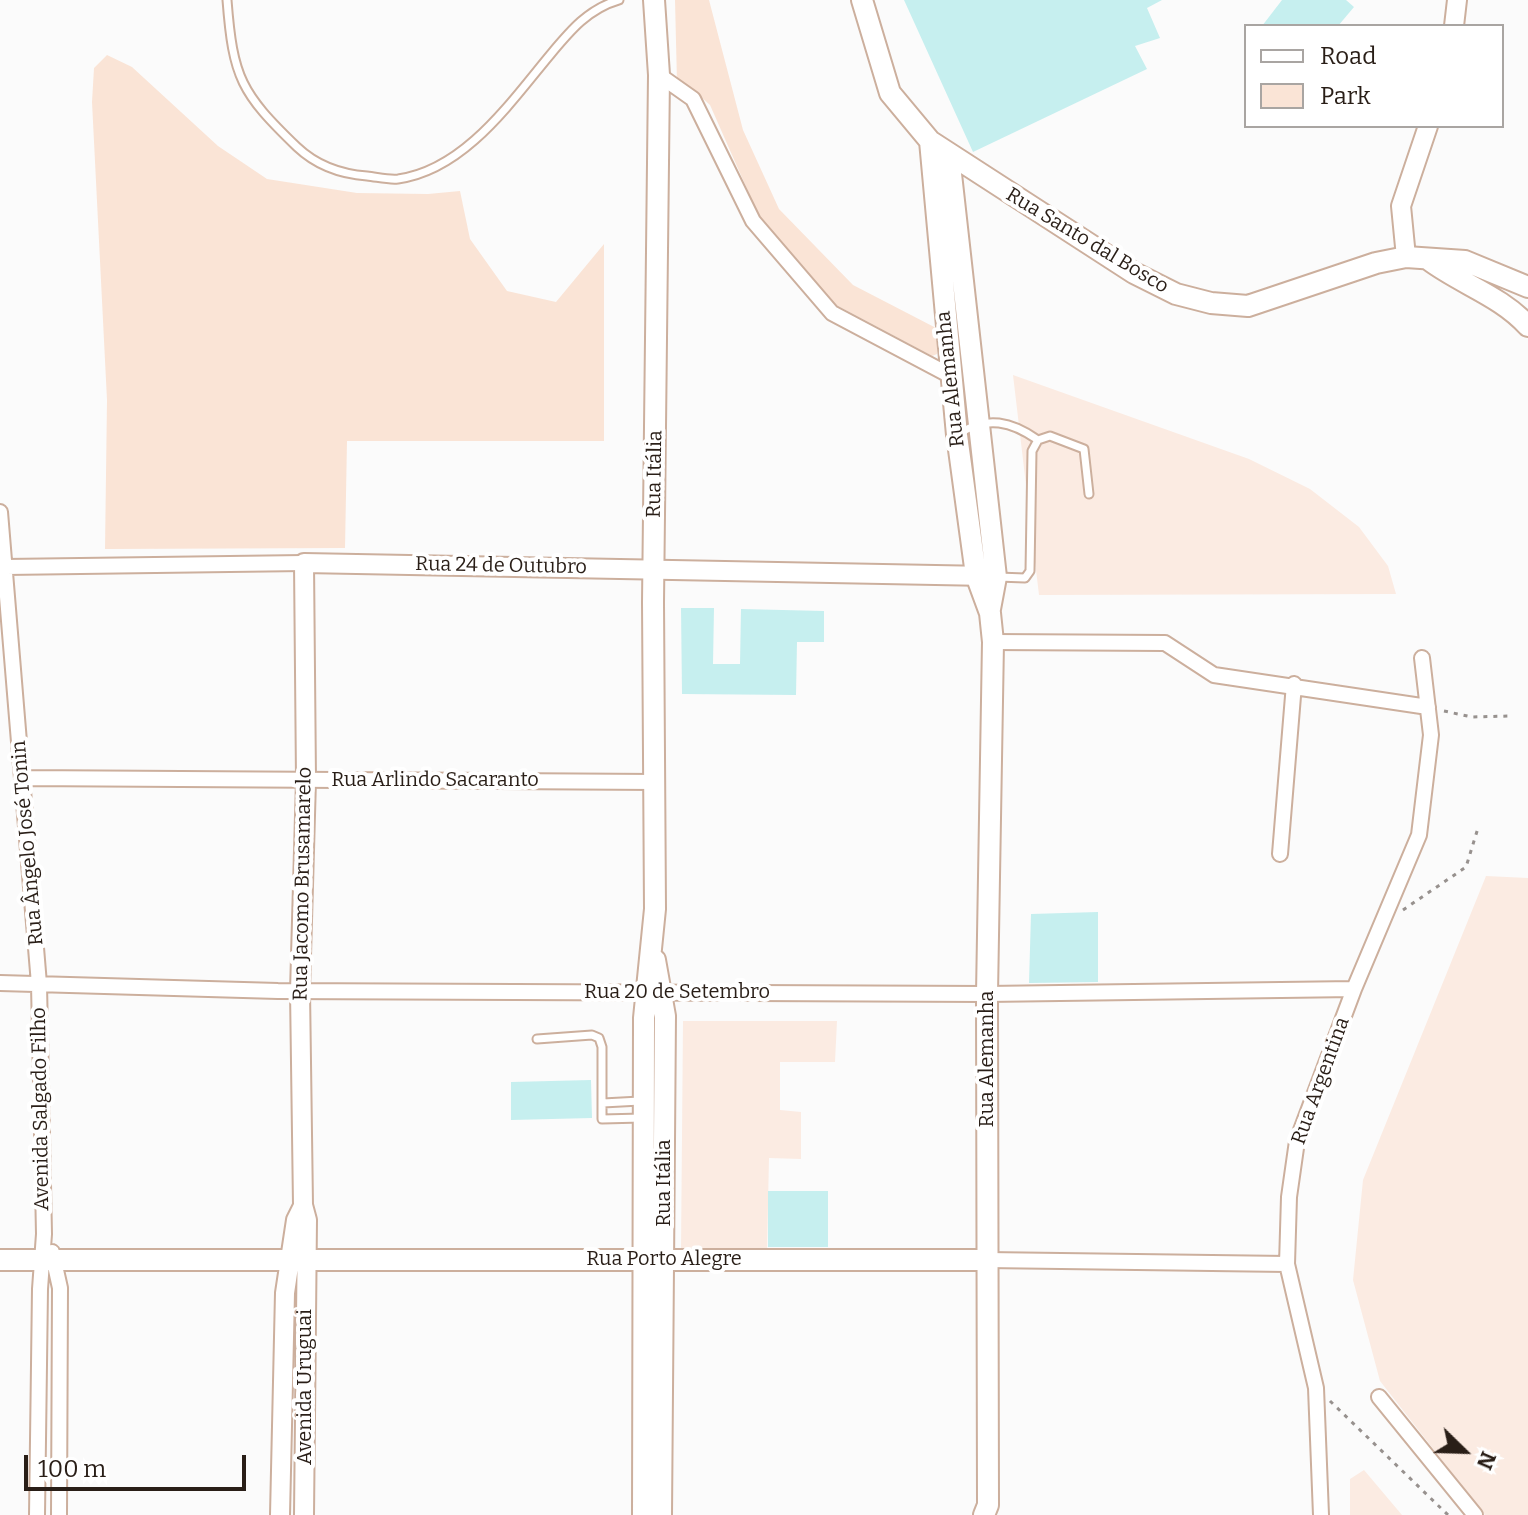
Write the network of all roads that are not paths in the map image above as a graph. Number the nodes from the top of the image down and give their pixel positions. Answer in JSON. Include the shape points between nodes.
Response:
{"nodes":[{"id":1,"x":227,"y":0,"type":"edge"},
{"id":2,"x":619,"y":0,"type":"edge"},
{"id":3,"x":654,"y":0,"type":"edge"},
{"id":4,"x":862,"y":0,"type":"edge"},
{"id":5,"x":1457,"y":0,"type":"edge"},
{"id":6,"x":1454,"y":24,"type":"edge"},
{"id":7,"x":659,"y":75,"type":"junction"},
{"id":8,"x":1427,"y":128,"type":"edge"},
{"id":9,"x":939,"y":149,"type":"junction"},
{"id":10,"x":1406,"y":257,"type":"junction"},
{"id":11,"x":1429,"y":260,"type":"junction"},
{"id":12,"x":1528,"y":287,"type":"edge"},
{"id":13,"x":1528,"y":294,"type":"edge"},
{"id":14,"x":1526,"y":323,"type":"edge"},
{"id":15,"x":951,"y":376,"type":"junction"},
{"id":16,"x":977,"y":423,"type":"junction"},
{"id":17,"x":957,"y":435,"type":"junction"},
{"id":18,"x":1038,"y":440,"type":"junction"},
{"id":19,"x":1089,"y":494,"type":"dead end"},
{"id":20,"x":0,"y":512,"type":"edge"},
{"id":21,"x":304,"y":563,"type":"junction"},
{"id":22,"x":6,"y":567,"type":"junction"},
{"id":23,"x":654,"y":568,"type":"junction"},
{"id":24,"x":986,"y":576,"type":"junction"},
{"id":25,"x":993,"y":642,"type":"junction"},
{"id":26,"x":1422,"y":658,"type":"dead end"},
{"id":27,"x":1294,"y":684,"type":"junction"},
{"id":28,"x":1428,"y":707,"type":"junction"},
{"id":29,"x":23,"y":778,"type":"junction"},
{"id":30,"x":306,"y":780,"type":"junction"},
{"id":31,"x":656,"y":782,"type":"junction"},
{"id":32,"x":1280,"y":854,"type":"dead end"},
{"id":33,"x":0,"y":983,"type":"edge"},
{"id":34,"x":39,"y":984,"type":"junction"},
{"id":35,"x":1354,"y":989,"type":"junction"},
{"id":36,"x":300,"y":991,"type":"junction"},
{"id":37,"x":654,"y":992,"type":"junction"},
{"id":38,"x":987,"y":994,"type":"junction"},
{"id":39,"x":537,"y":1039,"type":"dead end"},
{"id":40,"x":603,"y":1103,"type":"junction"},
{"id":41,"x":644,"y":1110,"type":"junction"},
{"id":42,"x":298,"y":1259,"type":"junction"},
{"id":43,"x":654,"y":1259,"type":"junction"},
{"id":44,"x":0,"y":1260,"type":"edge"},
{"id":45,"x":986,"y":1260,"type":"junction"},
{"id":46,"x":49,"y":1261,"type":"junction"},
{"id":47,"x":1287,"y":1264,"type":"junction"},
{"id":48,"x":1379,"y":1397,"type":"dead end"},
{"id":49,"x":39,"y":1413,"type":"junction"},
{"id":50,"x":61,"y":1415,"type":"junction"},
{"id":51,"x":305,"y":1420,"type":"junction"},
{"id":52,"x":282,"y":1422,"type":"junction"},
{"id":53,"x":988,"y":1512,"type":"edge"},
{"id":54,"x":37,"y":1515,"type":"edge"},
{"id":55,"x":59,"y":1515,"type":"edge"},
{"id":56,"x":280,"y":1515,"type":"edge"},
{"id":57,"x":304,"y":1515,"type":"edge"},
{"id":58,"x":643,"y":1515,"type":"edge"},
{"id":59,"x":661,"y":1515,"type":"edge"},
{"id":60,"x":1321,"y":1515,"type":"edge"},
{"id":61,"x":1475,"y":1515,"type":"edge"}],
"edges":[{"from":1,"to":2,"type":"lane","via":[[233,64],[246,94],[267,118],[308,158],[342,174],[398,179],[440,164],[488,129],[576,24]]},
{"from":3,"to":7,"type":"main road","name":"Rua Itália"},
{"from":4,"to":9,"type":"main road","name":"Rua Santo dal Bosco","via":[[890,93]]},
{"from":5,"to":6,"type":"street"},
{"from":7,"to":15,"type":"street","via":[[693,99],[753,221],[832,313]]},
{"from":7,"to":23,"type":"main road","name":"Rua Itália"},
{"from":8,"to":10,"type":"street","via":[[1401,206]]},
{"from":9,"to":10,"type":"main road","name":"Rua Santo dal Bosco","via":[[1134,273],[1176,294],[1211,303],[1248,306]]},
{"from":9,"to":15,"type":"main road","name":"Rua Alemanha"},
{"from":9,"to":16,"type":"main road","name":"Rua Alemanha"},
{"from":10,"to":11,"type":"main road","name":"Rua Santo dal Bosco"},
{"from":11,"to":12,"type":"main road","name":"Rua Santo dal Bosco","via":[[1465,261]]},
{"from":11,"to":14,"type":"main road","name":"Rua Santo dal Bosco","via":[[1503,302]]},
{"from":13,"to":14,"type":"main road","via":[[1520,308]]},
{"from":15,"to":17,"type":"main road","name":"Rua Alemanha"},
{"from":16,"to":17,"type":"lane"},
{"from":16,"to":18,"type":"lane","via":[[990,420]]},
{"from":16,"to":24,"type":"main road","name":"Rua Alemanha"},
{"from":17,"to":24,"type":"main road","name":"Rua Alemanha"},
{"from":18,"to":19,"type":"lane","via":[[1050,436],[1084,449]]},
{"from":18,"to":24,"type":"lane","via":[[1032,451],[1030,571],[1014,580]]},
{"from":20,"to":22,"type":"street","name":"Rua Ângelo José Tonin"},
{"from":21,"to":22,"type":"street","name":"Rua 24 de Outubro"},
{"from":21,"to":23,"type":"street","name":"Rua 24 de Outubro"},
{"from":21,"to":30,"type":"street","name":"Rua Jacomo Brusamarelo"},
{"from":22,"to":29,"type":"street","name":"Rua Ângelo José Tonin"},
{"from":23,"to":24,"type":"street","name":"Rua 24 de Outubro"},
{"from":23,"to":31,"type":"main road","name":"Rua Itália"},
{"from":24,"to":25,"type":"main road","name":"Rua Alemanha"},
{"from":25,"to":27,"type":"street","via":[[1165,643],[1214,675]]},
{"from":25,"to":38,"type":"main road","name":"Rua Alemanha"},
{"from":26,"to":28,"type":"street","name":"Rua Argentina"},
{"from":27,"to":28,"type":"street"},
{"from":27,"to":32,"type":"street"},
{"from":28,"to":35,"type":"street","name":"Rua Argentina","via":[[1430,764],[1419,835]]},
{"from":29,"to":30,"type":"street","name":"Rua Arlindo Sacaranto"},
{"from":29,"to":34,"type":"street","name":"Rua Ângelo José Tonin"},
{"from":30,"to":31,"type":"street","name":"Rua Arlindo Sacaranto"},
{"from":30,"to":36,"type":"street","name":"Rua Jacomo Brusamarelo"},
{"from":31,"to":37,"type":"main road","name":"Rua Itália"},
{"from":33,"to":34,"type":"street","name":"Rua 20 de Setembro"},
{"from":34,"to":36,"type":"street","name":"Rua 20 de Setembro"},
{"from":34,"to":46,"type":"street","name":"Avenida Salgado Filho","via":[[44,1234]]},
{"from":35,"to":38,"type":"street","name":"Rua 20 de Setembro"},
{"from":35,"to":47,"type":"street","name":"Rua Argentina","via":[[1297,1141]]},
{"from":36,"to":37,"type":"street","name":"Rua 20 de Setembro"},
{"from":36,"to":42,"type":"street","name":"Rua Jacomo Brusamarelo","via":[[307,1220]]},
{"from":37,"to":38,"type":"street","name":"Rua 20 de Setembro"},
{"from":37,"to":41,"type":"main road","name":"Rua Itália"},
{"from":37,"to":43,"type":"main road","name":"Rua Itália"},
{"from":38,"to":45,"type":"main road","name":"Rua Alemanha"},
{"from":39,"to":40,"type":"lane","via":[[599,1038]]},
{"from":40,"to":41,"type":"lane"},
{"from":40,"to":41,"type":"lane","via":[[602,1119]]},
{"from":41,"to":43,"type":"main road","name":"Rua Itália"},
{"from":42,"to":43,"type":"main road","name":"Rua Porto Alegre"},
{"from":42,"to":46,"type":"main road","name":"Rua Porto Alegre"},
{"from":42,"to":51,"type":"street","name":"Avenida Uruguai"},
{"from":42,"to":52,"type":"street","name":"Avenida Uruguai"},
{"from":43,"to":45,"type":"main road","name":"Rua Porto Alegre"},
{"from":43,"to":58,"type":"main road","name":"Rua Itália"},
{"from":43,"to":59,"type":"main road","name":"Rua Itália"},
{"from":44,"to":46,"type":"main road","name":"Rua Porto Alegre"},
{"from":45,"to":47,"type":"street","name":"Rua Porto Alegre"},
{"from":45,"to":53,"type":"main road","name":"Rua Alemanha"},
{"from":46,"to":49,"type":"street","name":"Avenida Salgado Filho"},
{"from":46,"to":50,"type":"street","name":"Avenida Salgado Filho","via":[[60,1288]]},
{"from":47,"to":60,"type":"street","name":"Rua Argentina","via":[[1316,1388]]},
{"from":48,"to":61,"type":"street"},
{"from":49,"to":50,"type":"street"},
{"from":49,"to":54,"type":"street","name":"Avenida Salgado Filho"},
{"from":50,"to":55,"type":"street","name":"Avenida Salgado Filho"},
{"from":51,"to":52,"type":"street"},
{"from":51,"to":57,"type":"street","name":"Avenida Uruguai"},
{"from":52,"to":56,"type":"street","name":"Avenida Uruguai"}]}
